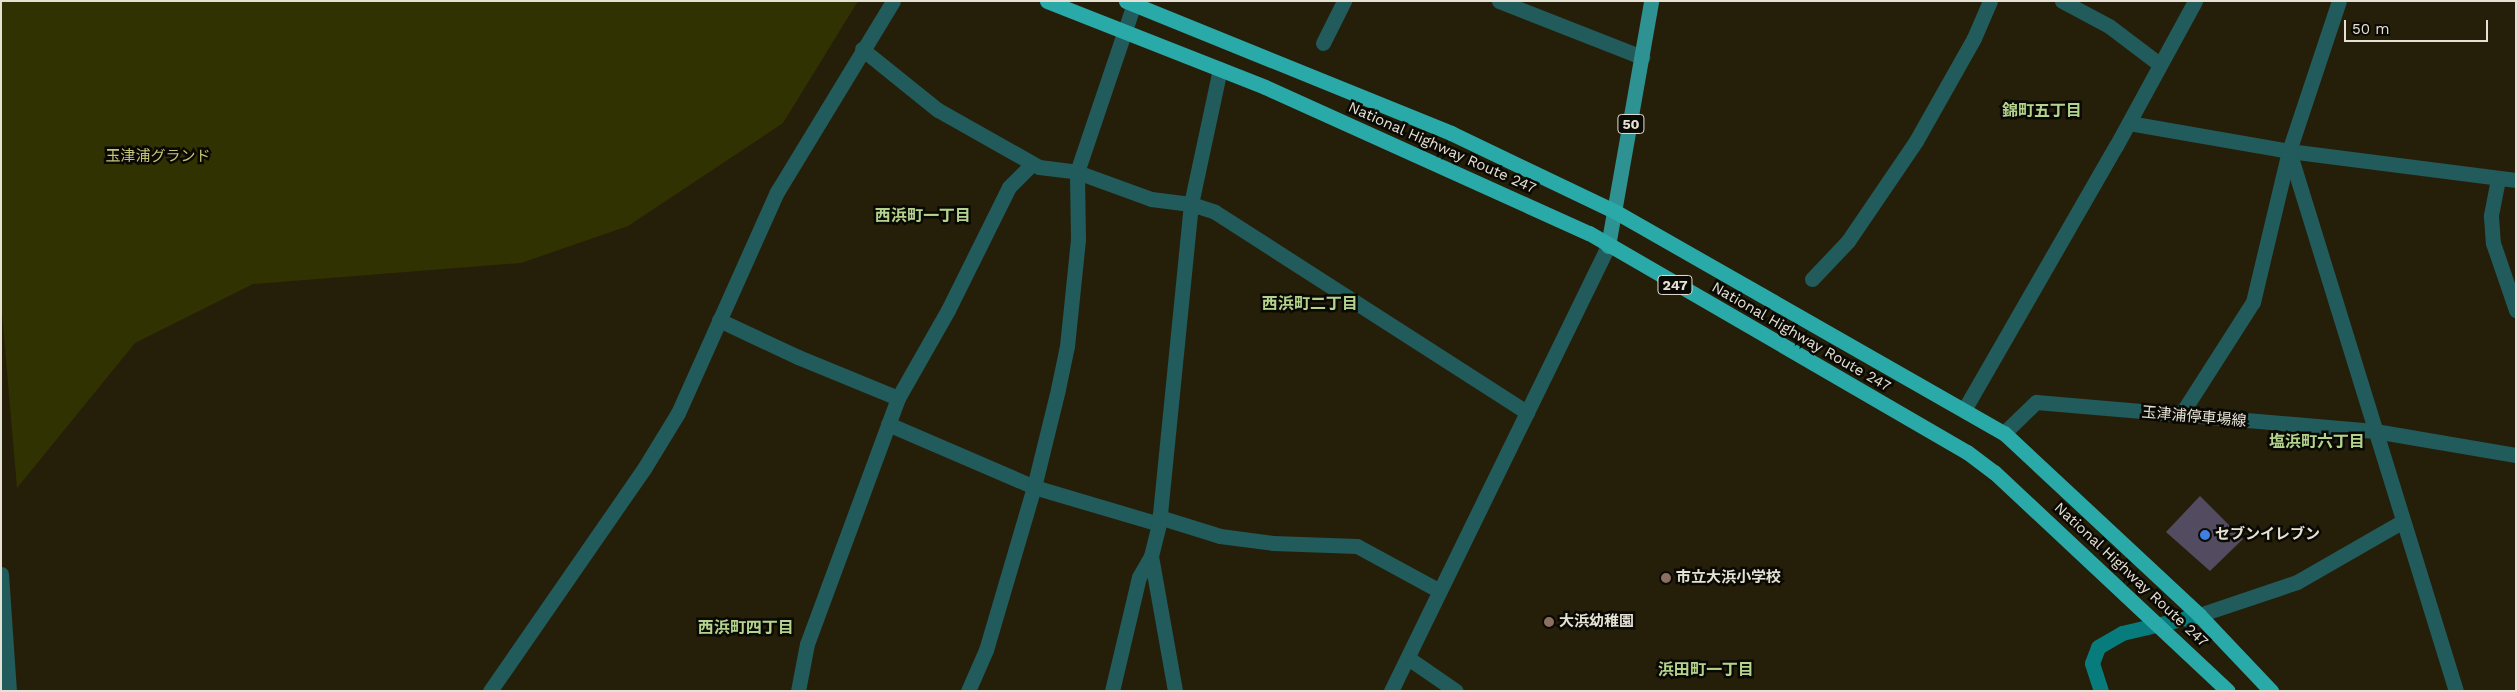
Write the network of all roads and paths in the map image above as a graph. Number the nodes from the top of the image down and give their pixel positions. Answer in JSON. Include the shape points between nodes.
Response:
{"nodes":[{"id":1,"x":893,"y":1,"type":"edge"},
{"id":2,"x":1047,"y":1,"type":"edge"},
{"id":3,"x":1344,"y":1,"type":"edge"},
{"id":4,"x":1499,"y":1,"type":"edge"},
{"id":5,"x":1651,"y":1,"type":"edge"},
{"id":6,"x":1990,"y":1,"type":"edge"},
{"id":7,"x":2062,"y":1,"type":"edge"},
{"id":8,"x":2195,"y":1,"type":"edge"},
{"id":9,"x":2339,"y":1,"type":"edge"},
{"id":10,"x":1132,"y":2,"type":"edge"},
{"id":11,"x":1125,"y":30,"type":"junction"},
{"id":12,"x":1323,"y":43,"type":"dead end"},
{"id":13,"x":862,"y":49,"type":"junction"},
{"id":14,"x":1642,"y":57,"type":"junction"},
{"id":15,"x":2159,"y":64,"type":"junction"},
{"id":16,"x":1220,"y":69,"type":"junction"},
{"id":17,"x":2129,"y":123,"type":"junction"},
{"id":18,"x":2289,"y":151,"type":"junction"},
{"id":19,"x":1032,"y":164,"type":"junction"},
{"id":20,"x":1077,"y":172,"type":"junction"},
{"id":21,"x":2498,"y":179,"type":"junction"},
{"id":22,"x":2516,"y":180,"type":"edge"},
{"id":23,"x":1191,"y":204,"type":"junction"},
{"id":24,"x":1616,"y":212,"type":"junction"},
{"id":25,"x":1608,"y":246,"type":"junction"},
{"id":26,"x":1812,"y":279,"type":"dead end"},
{"id":27,"x":2516,"y":310,"type":"edge"},
{"id":28,"x":719,"y":320,"type":"junction"},
{"id":29,"x":898,"y":398,"type":"junction"},
{"id":30,"x":1964,"y":410,"type":"junction"},
{"id":31,"x":1527,"y":412,"type":"junction"},
{"id":32,"x":2180,"y":416,"type":"junction"},
{"id":33,"x":888,"y":424,"type":"junction"},
{"id":34,"x":2376,"y":431,"type":"junction"},
{"id":35,"x":2004,"y":433,"type":"junction"},
{"id":36,"x":2516,"y":455,"type":"edge"},
{"id":37,"x":1034,"y":487,"type":"junction"},
{"id":38,"x":1159,"y":521,"type":"junction"},
{"id":39,"x":2403,"y":521,"type":"junction"},
{"id":40,"x":1150,"y":556,"type":"junction"},
{"id":41,"x":1,"y":574,"type":"edge"},
{"id":42,"x":1440,"y":591,"type":"junction"},
{"id":43,"x":2199,"y":616,"type":"junction"},
{"id":44,"x":2159,"y":624,"type":"junction"},
{"id":45,"x":1408,"y":658,"type":"junction"},
{"id":46,"x":2097,"y":687,"type":"edge"},
{"id":47,"x":9,"y":691,"type":"edge"},
{"id":48,"x":490,"y":691,"type":"edge"},
{"id":49,"x":798,"y":691,"type":"edge"},
{"id":50,"x":968,"y":691,"type":"edge"},
{"id":51,"x":1112,"y":691,"type":"edge"},
{"id":52,"x":1175,"y":691,"type":"edge"},
{"id":53,"x":1391,"y":691,"type":"edge"},
{"id":54,"x":1456,"y":691,"type":"edge"},
{"id":55,"x":2228,"y":691,"type":"edge"},
{"id":56,"x":2271,"y":691,"type":"edge"},
{"id":57,"x":2456,"y":691,"type":"edge"}],
"edges":[{"from":1,"to":13,"type":"street"},
{"from":2,"to":11,"type":"highway","name":"National Highway Route 247","number":"247"},
{"from":3,"to":12,"type":"street"},
{"from":4,"to":14,"type":"street"},
{"from":5,"to":14,"type":"main road","number":"50"},
{"from":6,"to":26,"type":"street","via":[[1974,38],[1916,141],[1848,241]]},
{"from":7,"to":15,"type":"street","via":[[2109,26]]},
{"from":8,"to":15,"type":"street"},
{"from":9,"to":18,"type":"street"},
{"from":10,"to":11,"type":"street"},
{"from":10,"to":24,"type":"highway","name":"National Highway Route 247","number":"247","via":[[1452,133]]},
{"from":11,"to":16,"type":"highway","name":"National Highway Route 247","number":"247"},
{"from":11,"to":20,"type":"street"},
{"from":13,"to":19,"type":"street","via":[[938,110]]},
{"from":13,"to":28,"type":"street","via":[[777,192]]},
{"from":14,"to":24,"type":"main road","number":"50"},
{"from":15,"to":17,"type":"street"},
{"from":16,"to":23,"type":"street"},
{"from":16,"to":25,"type":"highway","name":"National Highway Route 247","number":"247","via":[[1580,229]]},
{"from":17,"to":18,"type":"street"},
{"from":17,"to":30,"type":"street"},
{"from":18,"to":21,"type":"street"},
{"from":18,"to":32,"type":"street","via":[[2253,302]]},
{"from":18,"to":34,"type":"street"},
{"from":19,"to":20,"type":"street"},
{"from":19,"to":29,"type":"street","via":[[1009,188],[948,310]]},
{"from":20,"to":23,"type":"street","via":[[1150,199]]},
{"from":20,"to":37,"type":"street","via":[[1078,239],[1067,346]]},
{"from":21,"to":22,"type":"street"},
{"from":21,"to":27,"type":"street","via":[[2491,216],[2493,243]]},
{"from":23,"to":31,"type":"street","via":[[1215,212]]},
{"from":23,"to":38,"type":"street"},
{"from":24,"to":25,"type":"main road","number":"50"},
{"from":24,"to":30,"type":"highway","name":"National Highway Route 247","number":"247"},
{"from":25,"to":31,"type":"street"},
{"from":25,"to":44,"type":"highway","name":"National Highway Route 247","number":"247","via":[[1967,452],[2001,478]]},
{"from":28,"to":29,"type":"street"},
{"from":28,"to":48,"type":"street","via":[[678,413],[644,468]]},
{"from":29,"to":33,"type":"street"},
{"from":30,"to":35,"type":"highway","name":"National Highway Route 247","number":"247"},
{"from":31,"to":42,"type":"street"},
{"from":32,"to":34,"type":"street","name":"玉津浦停車場線"},
{"from":32,"to":35,"type":"street","name":"玉津浦停車場線","via":[[2036,402]]},
{"from":33,"to":37,"type":"street"},
{"from":33,"to":49,"type":"street","via":[[808,644]]},
{"from":34,"to":36,"type":"street","name":"玉津浦停車場線"},
{"from":34,"to":39,"type":"street"},
{"from":35,"to":43,"type":"highway","name":"National Highway Route 247","number":"247"},
{"from":37,"to":38,"type":"street"},
{"from":37,"to":50,"type":"street","via":[[986,650]]},
{"from":38,"to":40,"type":"street"},
{"from":38,"to":42,"type":"street","via":[[1220,536],[1273,543],[1357,546]]},
{"from":39,"to":43,"type":"street","via":[[2297,582]]},
{"from":39,"to":57,"type":"street"},
{"from":40,"to":51,"type":"street","via":[[1139,576]]},
{"from":40,"to":52,"type":"street"},
{"from":41,"to":47,"type":"street"},
{"from":42,"to":45,"type":"street"},
{"from":43,"to":44,"type":"street"},
{"from":43,"to":56,"type":"highway","name":"National Highway Route 247","number":"247"},
{"from":44,"to":46,"type":"street","via":[[2122,633],[2098,647],[2092,663]]},
{"from":44,"to":55,"type":"highway","name":"National Highway Route 247","number":"247"},
{"from":45,"to":53,"type":"street"},
{"from":45,"to":54,"type":"street"}]}
